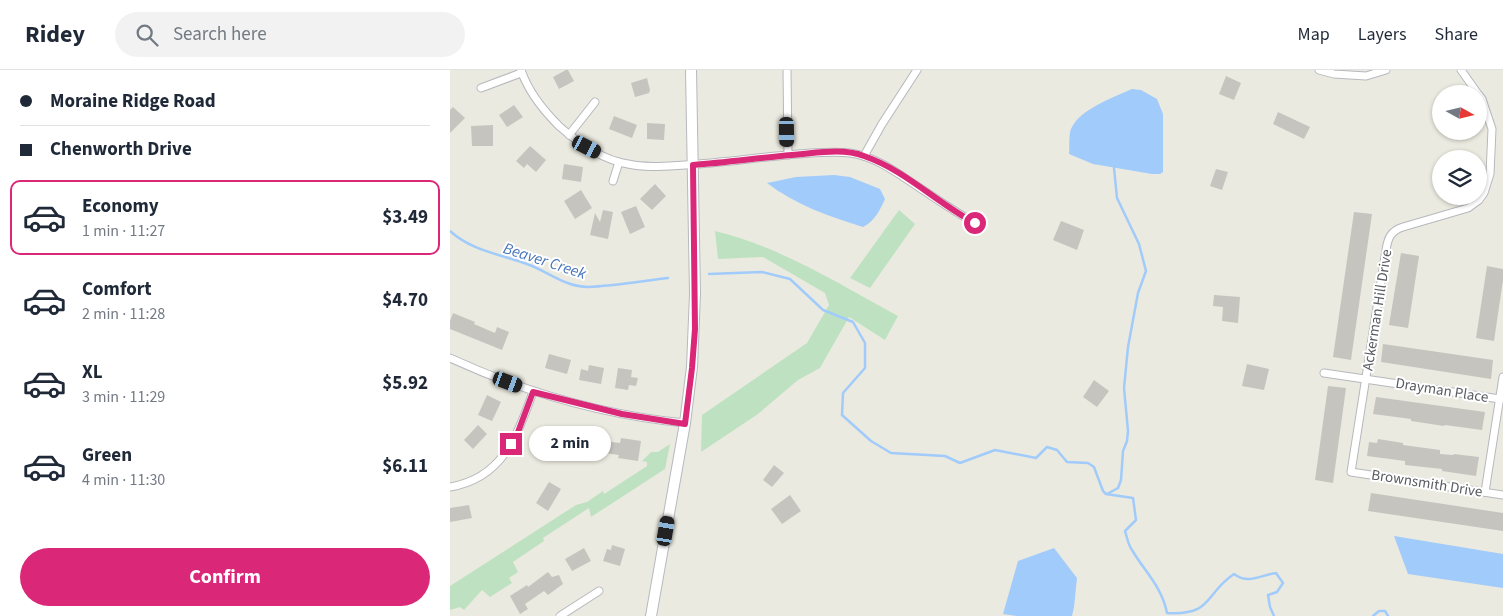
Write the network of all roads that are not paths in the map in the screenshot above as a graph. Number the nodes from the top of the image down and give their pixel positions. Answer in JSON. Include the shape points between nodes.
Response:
{"nodes":[{"id":1,"x":692,"y":70,"type":"edge"},
{"id":2,"x":786,"y":70,"type":"edge"},
{"id":3,"x":917,"y":70,"type":"edge"},
{"id":4,"x":1319,"y":70,"type":"edge"},
{"id":5,"x":1386,"y":70,"type":"edge"},
{"id":6,"x":1461,"y":70,"type":"edge"},
{"id":7,"x":521,"y":71,"type":"edge"},
{"id":8,"x":1472,"y":85,"type":"edge"},
{"id":9,"x":481,"y":88,"type":"dead end"},
{"id":10,"x":595,"y":102,"type":"dead end"},
{"id":11,"x":1488,"y":117,"type":"edge"},
{"id":12,"x":569,"y":135,"type":"junction"},
{"id":13,"x":788,"y":155,"type":"junction"},
{"id":14,"x":864,"y":156,"type":"junction"},
{"id":15,"x":619,"y":162,"type":"junction"},
{"id":16,"x":693,"y":165,"type":"junction"},
{"id":17,"x":613,"y":181,"type":"dead end"},
{"id":18,"x":975,"y":223,"type":"dead end"},
{"id":19,"x":450,"y":358,"type":"edge"},
{"id":20,"x":1324,"y":373,"type":"dead end"},
{"id":21,"x":1503,"y":377,"type":"edge"},
{"id":22,"x":1366,"y":379,"type":"junction"},
{"id":23,"x":533,"y":392,"type":"junction"},
{"id":24,"x":1500,"y":399,"type":"junction"},
{"id":25,"x":685,"y":424,"type":"junction"},
{"id":26,"x":1351,"y":472,"type":"joint"},
{"id":27,"x":450,"y":487,"type":"edge"},
{"id":28,"x":1485,"y":492,"type":"junction"},
{"id":29,"x":1503,"y":495,"type":"edge"},
{"id":30,"x":599,"y":591,"type":"dead end"},
{"id":31,"x":560,"y":616,"type":"edge"},
{"id":32,"x":651,"y":616,"type":"edge"}],
"edges":[{"from":1,"to":16,"type":"main road"},
{"from":2,"to":13,"type":"street"},
{"from":3,"to":14,"type":"street"},
{"from":4,"to":5,"type":"street","via":[[1366,76]]},
{"from":6,"to":8,"type":"street","name":"Ackerman Hill Drive"},
{"from":7,"to":9,"type":"street"},
{"from":7,"to":12,"type":"street","via":[[538,101]]},
{"from":10,"to":12,"type":"street"},
{"from":11,"to":22,"type":"street","name":"Ackerman Hill Drive","via":[[1492,129],[1492,160],[1488,185],[1479,200],[1468,208],[1395,230],[1389,235]]},
{"from":12,"to":15,"type":"street"},
{"from":13,"to":14,"type":"street","via":[[834,152]]},
{"from":13,"to":16,"type":"street"},
{"from":14,"to":18,"type":"street","via":[[893,170]]},
{"from":15,"to":16,"type":"street","via":[[655,166]]},
{"from":15,"to":17,"type":"street"},
{"from":16,"to":25,"type":"main road","via":[[695,329]]},
{"from":19,"to":23,"type":"street"},
{"from":20,"to":22,"type":"street","name":"Drayman Place"},
{"from":21,"to":24,"type":"street"},
{"from":22,"to":24,"type":"street","name":"Drayman Place"},
{"from":22,"to":26,"type":"street","name":"Ackerman Hill Drive"},
{"from":23,"to":25,"type":"street","via":[[622,414]]},
{"from":23,"to":27,"type":"street","via":[[518,432],[498,463],[482,476]]},
{"from":24,"to":28,"type":"street"},
{"from":25,"to":32,"type":"main road"},
{"from":26,"to":28,"type":"street","name":"Brownsmith Drive"},
{"from":28,"to":29,"type":"street","name":"Brownsmith Drive"},
{"from":30,"to":31,"type":"street"}]}
